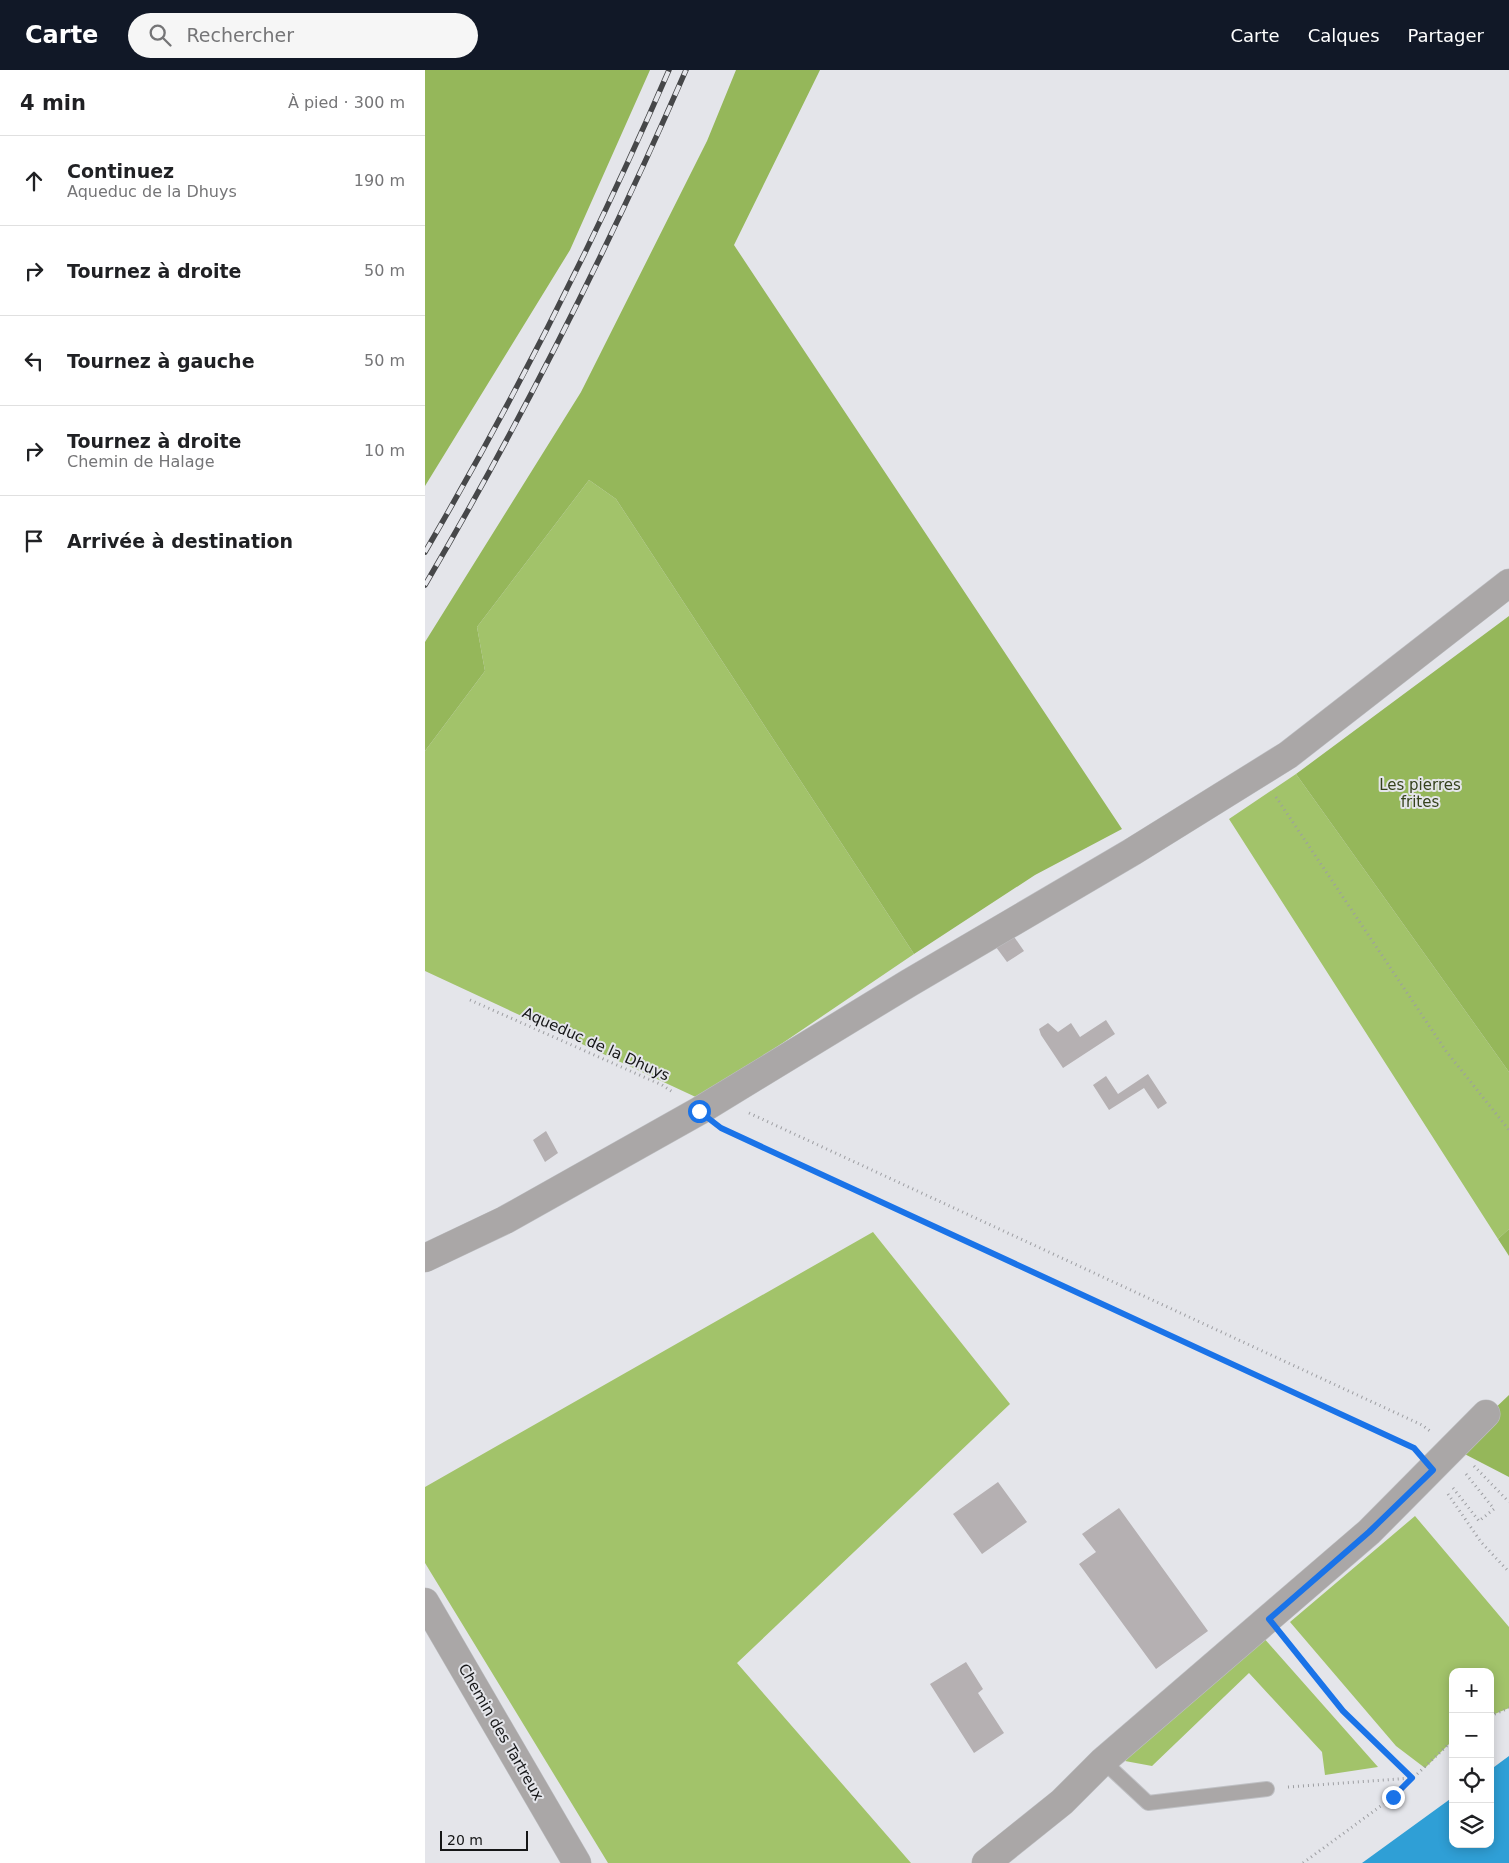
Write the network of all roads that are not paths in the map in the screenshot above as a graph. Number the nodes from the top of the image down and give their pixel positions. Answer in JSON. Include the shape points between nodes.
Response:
{"nodes":[{"id":1,"x":1509,"y":583,"type":"edge"},
{"id":2,"x":425,"y":1258,"type":"edge"},
{"id":3,"x":1486,"y":1414,"type":"dead end"},
{"id":4,"x":425,"y":1602,"type":"edge"},
{"id":5,"x":1103,"y":1761,"type":"junction"},
{"id":6,"x":1267,"y":1788,"type":"road end"},
{"id":7,"x":577,"y":1863,"type":"edge"},
{"id":8,"x":986,"y":1863,"type":"edge"}],
"edges":[{"from":1,"to":2,"type":"street","via":[[1288,755],[699,1111],[505,1220]]},
{"from":3,"to":5,"type":"street","via":[[1441,1479],[1369,1532]]},
{"from":4,"to":7,"type":"street","name":"Chemin des Tartreux"},
{"from":5,"to":6,"type":"lane","via":[[1148,1803]]},
{"from":5,"to":8,"type":"street","via":[[1062,1802]]}]}
